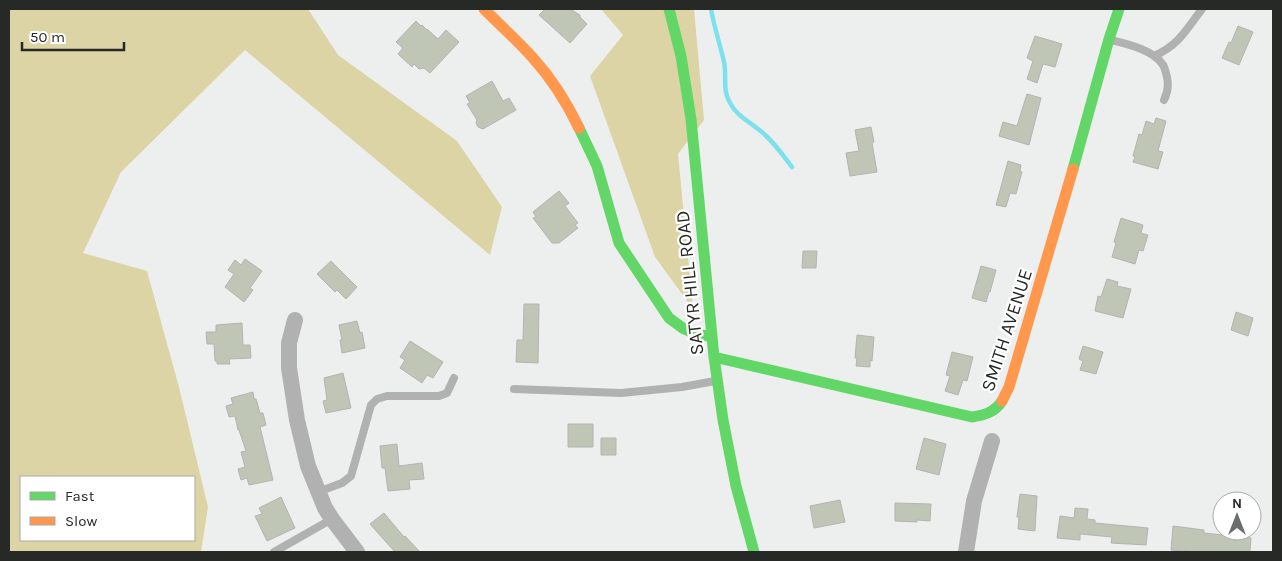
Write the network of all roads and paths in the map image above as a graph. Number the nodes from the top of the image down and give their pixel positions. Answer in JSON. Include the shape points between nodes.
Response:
{"nodes":[{"id":1,"x":484,"y":9,"type":"edge"},
{"id":2,"x":669,"y":9,"type":"edge"},
{"id":3,"x":1119,"y":9,"type":"edge"},
{"id":4,"x":1202,"y":9,"type":"edge"},
{"id":5,"x":1109,"y":39,"type":"junction"},
{"id":6,"x":1154,"y":56,"type":"junction"},
{"id":7,"x":1164,"y":100,"type":"dead end"},
{"id":8,"x":295,"y":320,"type":"dead end"},
{"id":9,"x":712,"y":337,"type":"junction"},
{"id":10,"x":714,"y":357,"type":"junction"},
{"id":11,"x":454,"y":378,"type":"dead end"},
{"id":12,"x":717,"y":381,"type":"junction"},
{"id":13,"x":514,"y":389,"type":"dead end"},
{"id":14,"x":992,"y":441,"type":"dead end"},
{"id":15,"x":318,"y":492,"type":"junction"},
{"id":16,"x":332,"y":520,"type":"junction"},
{"id":17,"x":274,"y":552,"type":"edge"},
{"id":18,"x":357,"y":552,"type":"edge"},
{"id":19,"x":754,"y":552,"type":"edge"},
{"id":20,"x":966,"y":552,"type":"edge"}],
"edges":[{"from":1,"to":9,"type":"street","via":[[533,58],[570,110],[597,166],[619,243],[669,318],[686,331]]},
{"from":2,"to":9,"type":"street","name":"SATYR HILL ROAD","via":[[691,118]]},
{"from":3,"to":5,"type":"street","name":"SMITH AVENUE"},
{"from":4,"to":6,"type":"lane","via":[[1179,40]]},
{"from":5,"to":6,"type":"lane"},
{"from":5,"to":10,"type":"street","name":"SMITH AVENUE","via":[[1009,387],[995,411],[972,417]]},
{"from":6,"to":7,"type":"lane","via":[[1163,66],[1168,80]]},
{"from":8,"to":15,"type":"street","via":[[289,343],[289,368],[297,420]]},
{"from":9,"to":10,"type":"street","name":"SATYR HILL ROAD"},
{"from":10,"to":12,"type":"street","name":"SATYR HILL ROAD"},
{"from":11,"to":15,"type":"lane","via":[[447,393],[439,396],[387,396],[377,399],[371,405],[352,476]]},
{"from":12,"to":13,"type":"lane","via":[[621,393]]},
{"from":12,"to":19,"type":"street","name":"SATYR HILL ROAD","via":[[730,462]]},
{"from":14,"to":20,"type":"street","via":[[974,501]]},
{"from":15,"to":16,"type":"street"},
{"from":16,"to":17,"type":"lane"},
{"from":16,"to":18,"type":"street"}]}
